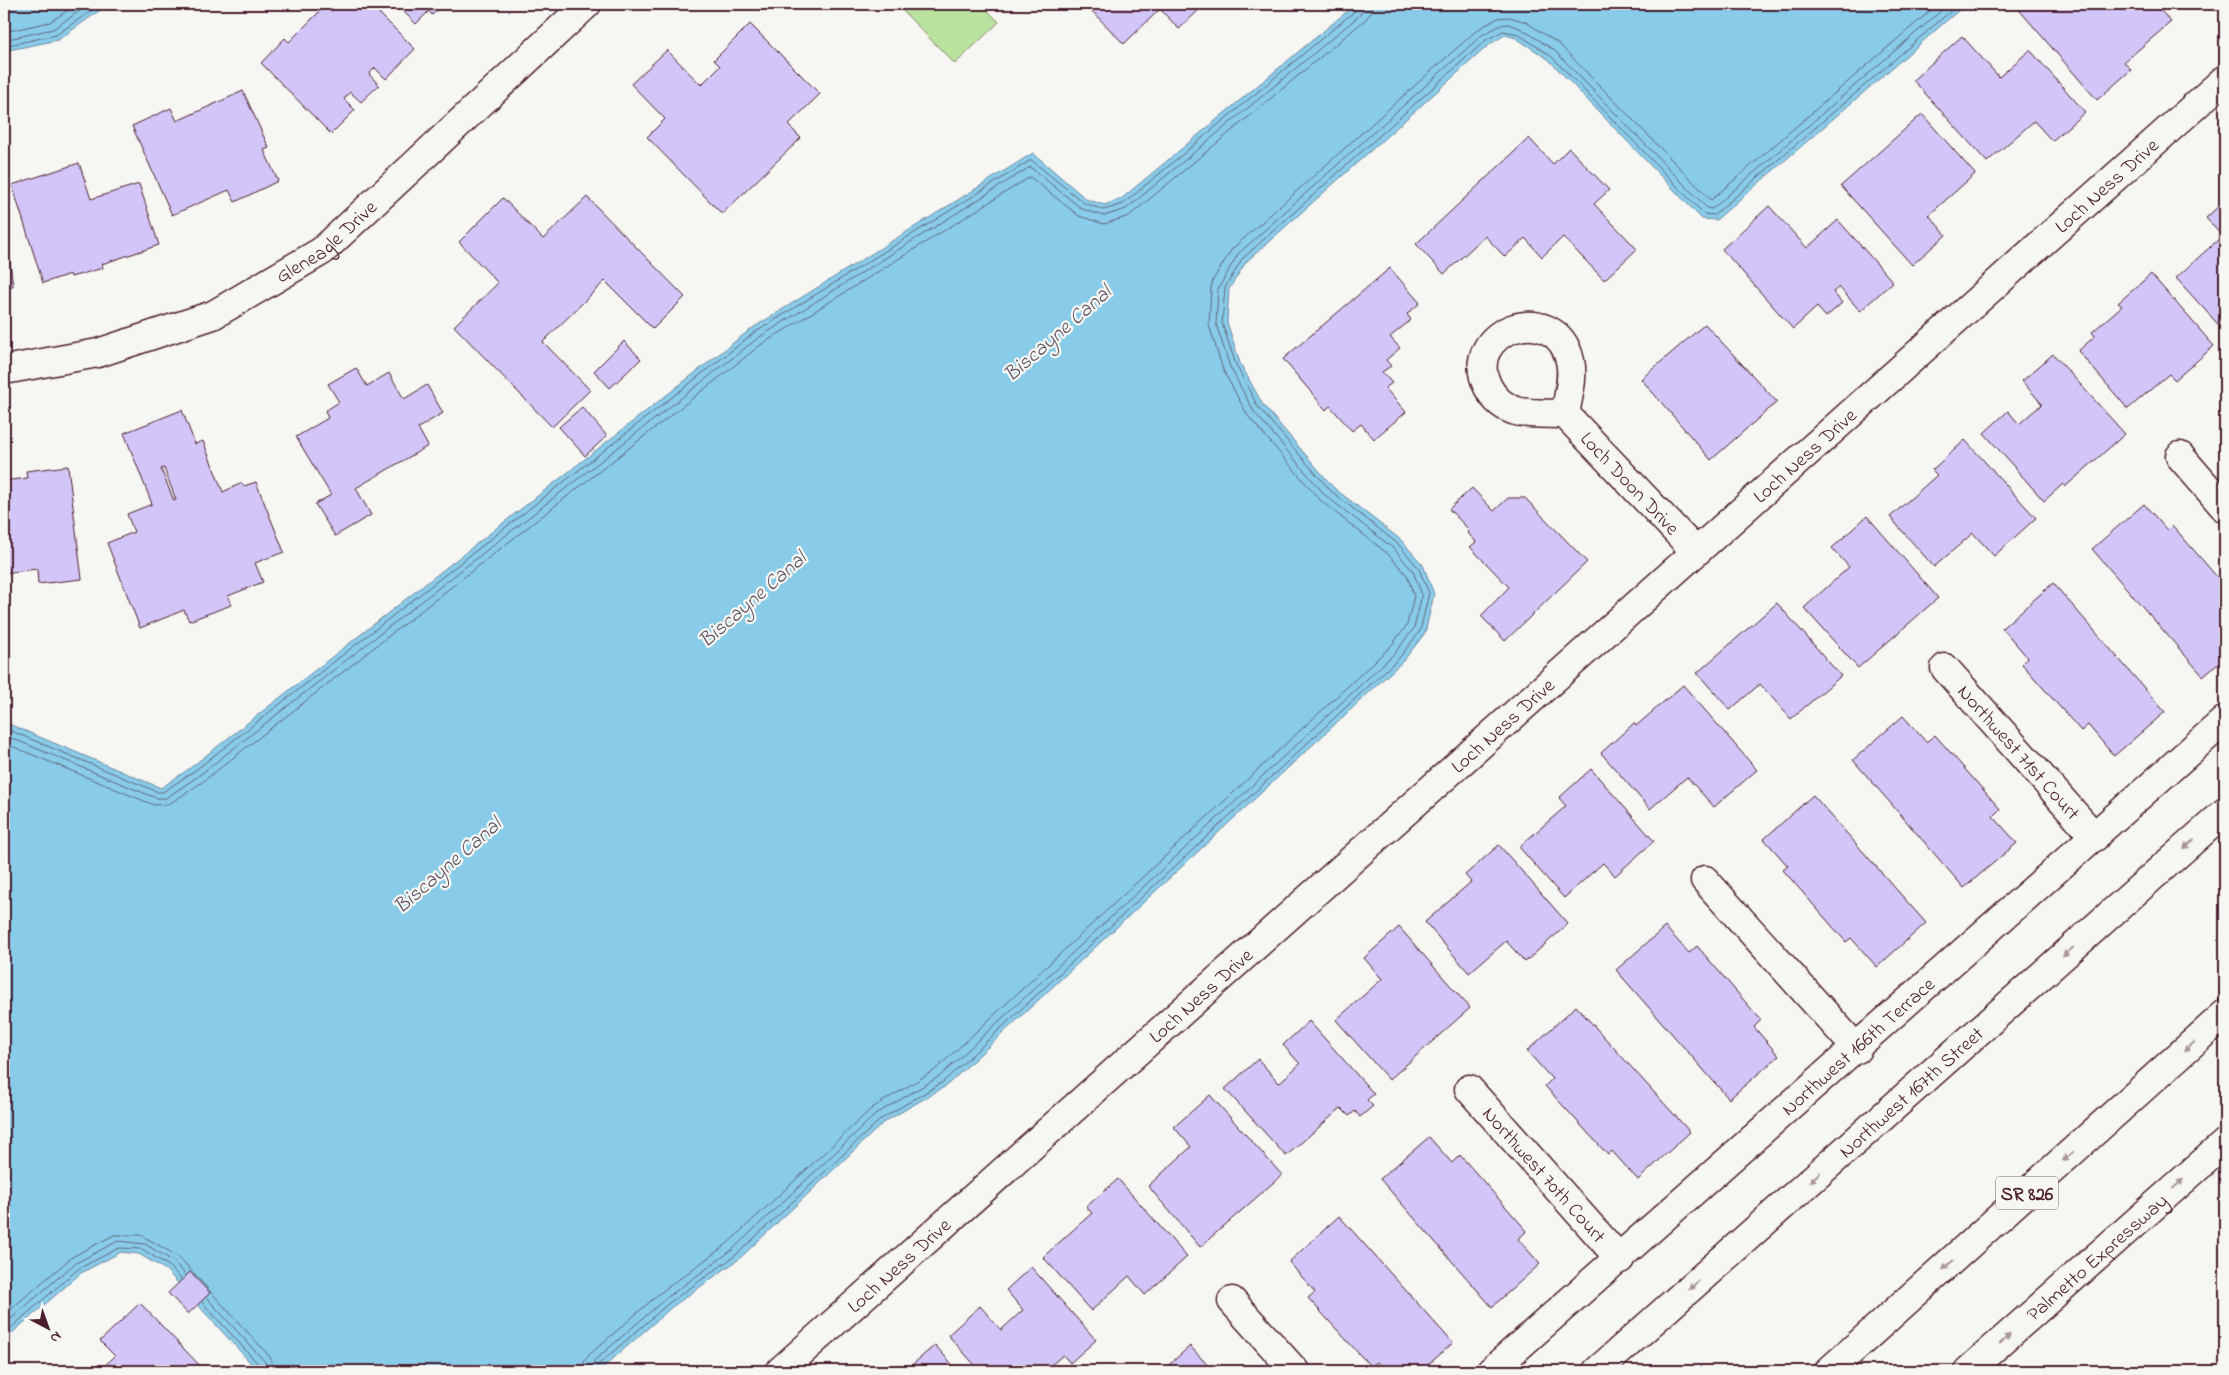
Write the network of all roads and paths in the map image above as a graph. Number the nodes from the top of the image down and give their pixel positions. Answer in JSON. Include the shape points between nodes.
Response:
{"nodes":[{"id":1,"x":587,"y":4,"type":"edge"},
{"id":2,"x":2225,"y":79,"type":"edge"},
{"id":3,"x":4,"y":370,"type":"edge"},
{"id":4,"x":1565,"y":414,"type":"dead end"},
{"id":5,"x":2180,"y":456,"type":"dead end"},
{"id":6,"x":2225,"y":508,"type":"edge"},
{"id":7,"x":1696,"y":552,"type":"junction"},
{"id":8,"x":1945,"y":668,"type":"dead end"},
{"id":9,"x":2225,"y":720,"type":"edge"},
{"id":10,"x":2225,"y":812,"type":"edge"},
{"id":11,"x":2095,"y":837,"type":"junction"},
{"id":12,"x":1705,"y":880,"type":"dead end"},
{"id":13,"x":2225,"y":1014,"type":"edge"},
{"id":14,"x":1856,"y":1049,"type":"junction"},
{"id":15,"x":1469,"y":1089,"type":"dead end"},
{"id":16,"x":2225,"y":1143,"type":"edge"},
{"id":17,"x":1620,"y":1259,"type":"junction"},
{"id":18,"x":1232,"y":1301,"type":"dead end"},
{"id":19,"x":780,"y":1371,"type":"edge"},
{"id":20,"x":1295,"y":1371,"type":"edge"},
{"id":21,"x":1491,"y":1371,"type":"edge"},
{"id":22,"x":1597,"y":1371,"type":"edge"},
{"id":23,"x":1829,"y":1371,"type":"edge"},
{"id":24,"x":1968,"y":1371,"type":"edge"}],
"edges":[{"from":1,"to":3,"type":"main road","name":"Gleneagle Drive","via":[[322,251],[213,315],[98,353]]},
{"from":2,"to":7,"type":"main road","name":"Loch Ness Drive"},
{"from":4,"to":7,"type":"main road","name":"Loch Doon Drive"},
{"from":5,"to":6,"type":"main road"},
{"from":7,"to":19,"type":"main road","name":"Loch Ness Drive"},
{"from":8,"to":11,"type":"main road","name":"Northwest 71st Court"},
{"from":9,"to":11,"type":"main road","name":"Northwest 166th Terrace"},
{"from":10,"to":22,"type":"main road","name":"Northwest 167th Street","one_way":true},
{"from":11,"to":14,"type":"main road","name":"Northwest 166th Terrace"},
{"from":12,"to":14,"type":"main road"},
{"from":13,"to":23,"type":"main road","number":"SR 826","one_way":true},
{"from":14,"to":17,"type":"main road","name":"Northwest 166th Terrace"},
{"from":15,"to":17,"type":"main road","name":"Northwest 70th Court"},
{"from":24,"to":16,"type":"main road","name":"Palmetto Expressway","one_way":true},
{"from":17,"to":21,"type":"main road","name":"Northwest 166th Terrace"},
{"from":18,"to":20,"type":"main road"}]}
